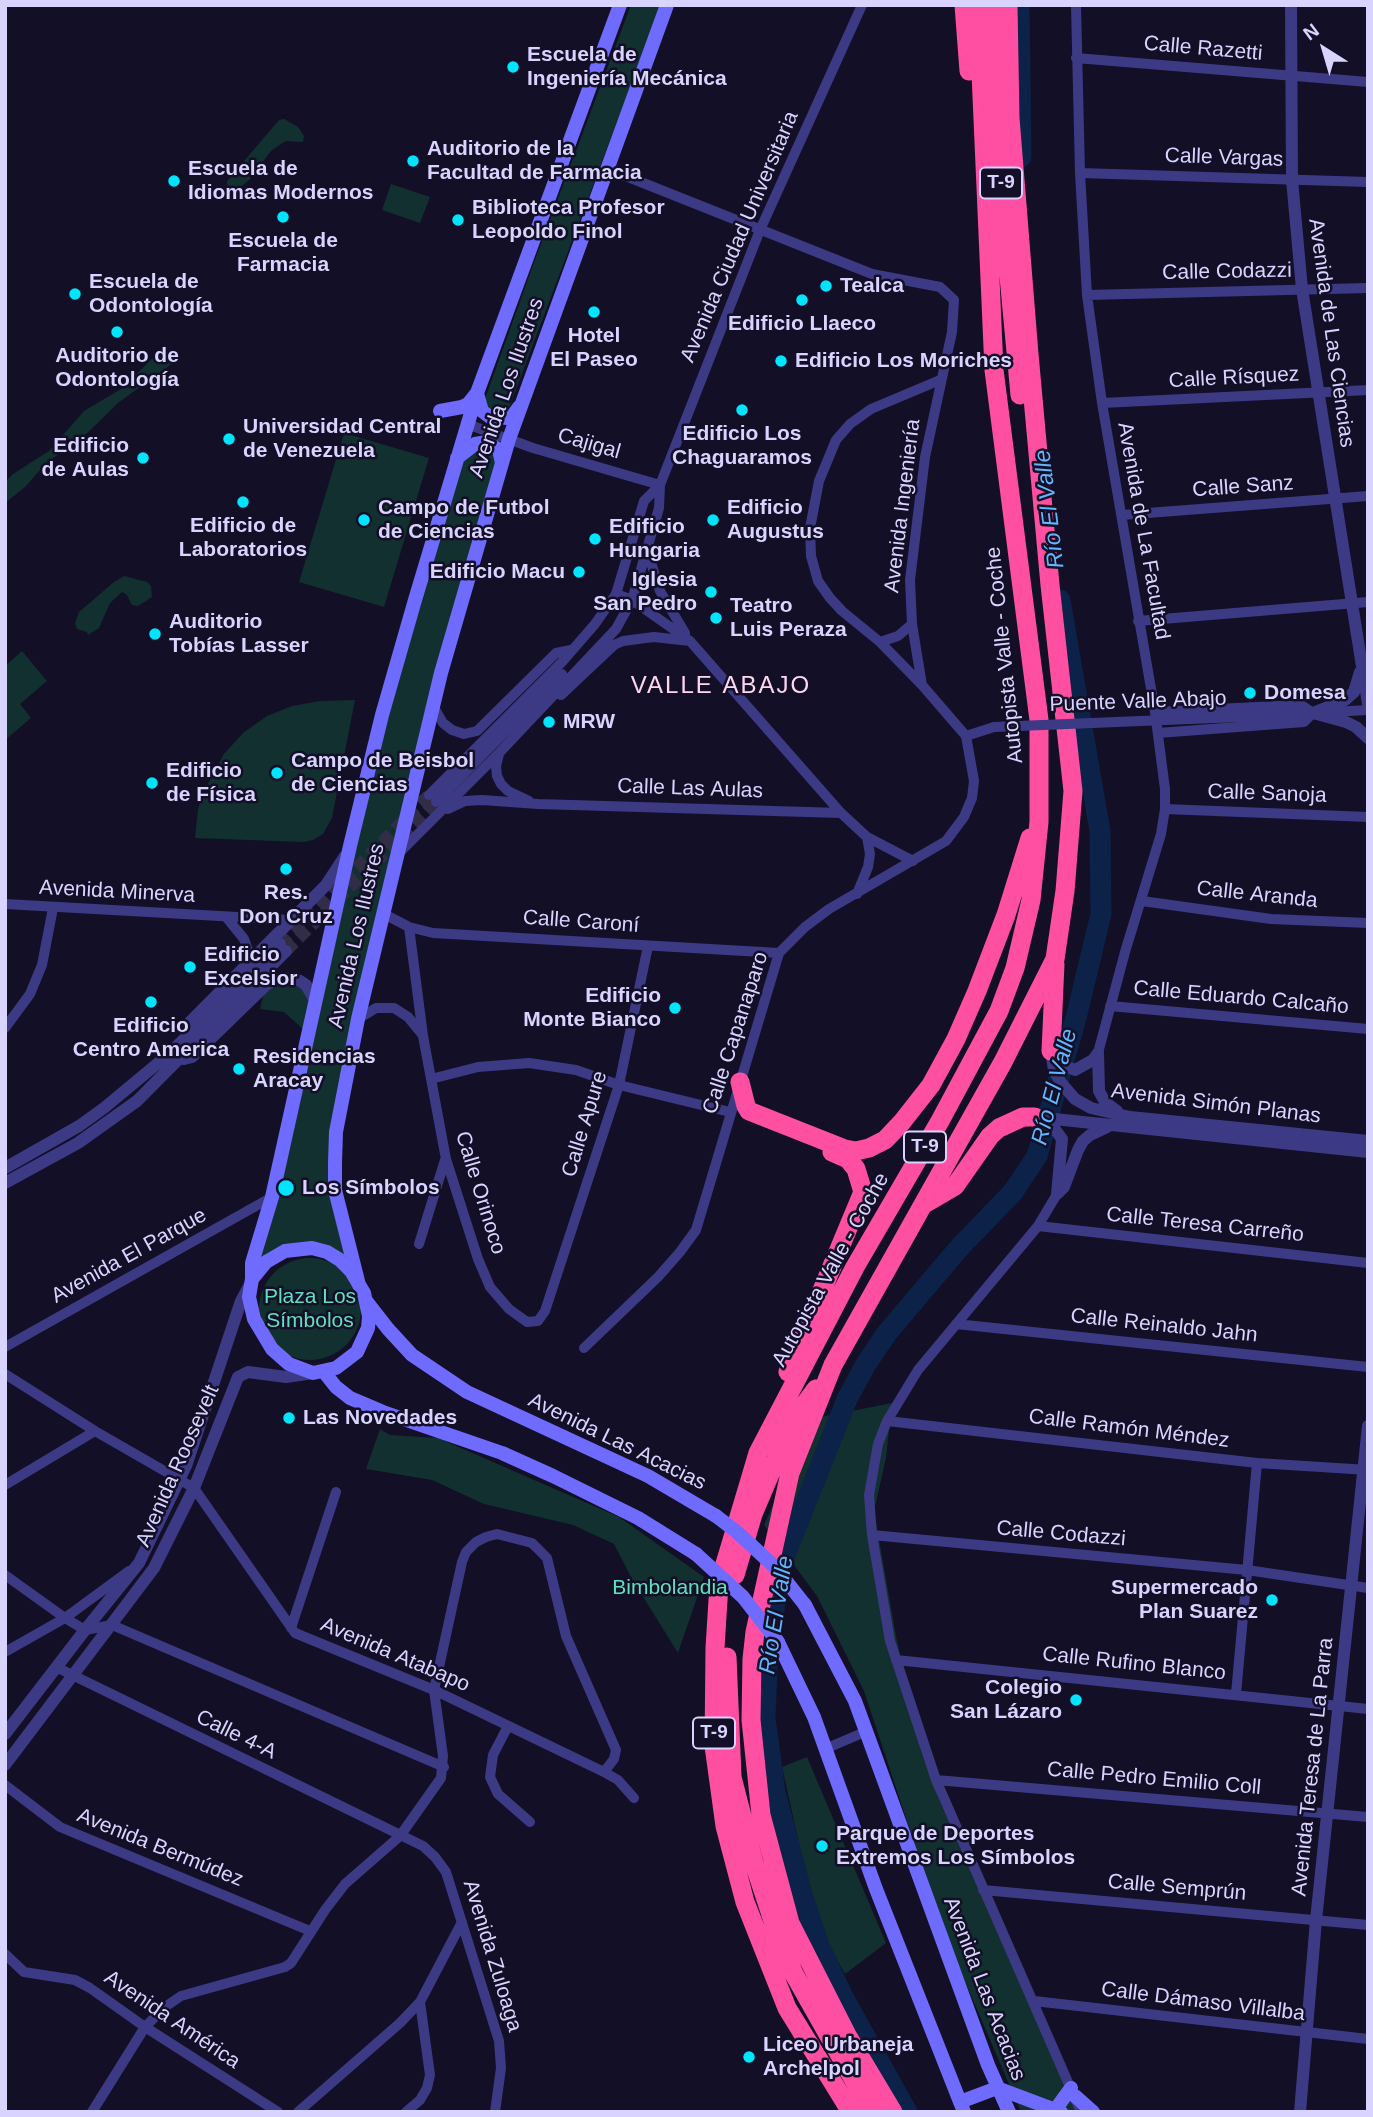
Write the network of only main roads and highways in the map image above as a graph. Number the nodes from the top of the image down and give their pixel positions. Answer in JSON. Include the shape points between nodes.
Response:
{"nodes":[{"id":1,"x":620,"y":5,"type":"edge"},
{"id":2,"x":667,"y":5,"type":"edge"},
{"id":3,"x":964,"y":5,"type":"edge"},
{"id":4,"x":978,"y":5,"type":"edge"},
{"id":5,"x":994,"y":5,"type":"edge"},
{"id":6,"x":1008,"y":5,"type":"edge"},
{"id":7,"x":984,"y":143,"type":"junction"},
{"id":8,"x":1022,"y":356,"type":"junction"},
{"id":9,"x":477,"y":393,"type":"junction"},
{"id":10,"x":523,"y":400,"type":"junction"},
{"id":11,"x":440,"y":411,"type":"dead end"},
{"id":12,"x":455,"y":461,"type":"junction"},
{"id":13,"x":502,"y":465,"type":"junction"},
{"id":14,"x":1039,"y":822,"type":"junction"},
{"id":15,"x":1055,"y":959,"type":"junction"},
{"id":16,"x":1051,"y":1051,"type":"road end"},
{"id":17,"x":740,"y":1082,"type":"road end"},
{"id":18,"x":730,"y":1112,"type":"road end"},
{"id":19,"x":1035,"y":1117,"type":"road end"},
{"id":20,"x":926,"y":1203,"type":"junction"},
{"id":21,"x":251,"y":1282,"type":"junction"},
{"id":22,"x":359,"y":1284,"type":"junction"},
{"id":23,"x":367,"y":1303,"type":"junction"},
{"id":24,"x":833,"y":1365,"type":"junction"},
{"id":25,"x":318,"y":1372,"type":"junction"},
{"id":26,"x":758,"y":1453,"type":"junction"},
{"id":27,"x":997,"y":2088,"type":"junction"},
{"id":28,"x":962,"y":2107,"type":"edge"},
{"id":29,"x":1058,"y":2111,"type":"edge"},
{"id":30,"x":851,"y":2112,"type":"edge"},
{"id":31,"x":872,"y":2112,"type":"edge"},
{"id":32,"x":893,"y":2112,"type":"edge"},
{"id":33,"x":1009,"y":2112,"type":"edge"},
{"id":34,"x":1093,"y":2112,"type":"edge"}],
"edges":[{"from":1,"to":9,"type":"main road","name":"Avenida Los Ilustres"},
{"from":2,"to":10,"type":"main road","name":"Avenida Los Ilustres"},
{"from":3,"to":7,"type":"highway","via":[[973,115]]},
{"from":4,"to":7,"type":"highway","number":"T-9"},
{"from":5,"to":8,"type":"highway","name":"Autopista Valle - Coche","number":"T-9","via":[[997,122]]},
{"from":6,"to":8,"type":"highway","name":"Autopista Valle - Coche","number":"T-9"},
{"from":7,"to":14,"type":"highway","name":"Autopista Valle - Coche","number":"T-9","via":[[994,370],[1039,720]]},
{"from":8,"to":15,"type":"highway","name":"Autopista Valle - Coche","number":"T-9","via":[[1069,844]]},
{"from":9,"to":10,"type":"main road","via":[[482,411],[494,418],[511,416]]},
{"from":9,"to":11,"type":"main road","via":[[462,407]]},
{"from":9,"to":12,"type":"main road","name":"Avenida Los Ilustres"},
{"from":10,"to":13,"type":"main road","name":"Avenida Los Ilustres"},
{"from":12,"to":13,"type":"main road","via":[[475,444],[487,442],[499,450]]},
{"from":12,"to":21,"type":"main road","name":"Avenida Los Ilustres","via":[[382,715]]},
{"from":13,"to":22,"type":"main road","name":"Avenida Los Ilustres","via":[[433,706],[358,1019],[336,1132],[335,1190]]},
{"from":14,"to":17,"type":"highway","via":[[956,1039],[931,1084],[885,1140],[856,1151],[845,1149],[749,1111]]},
{"from":14,"to":26,"type":"highway","name":"Autopista Valle - Coche","number":"T-9","via":[[1031,900],[1016,968],[999,1011],[855,1267]]},
{"from":15,"to":16,"type":"highway","number":"T-9"},
{"from":15,"to":20,"type":"highway","name":"Autopista Valle - Coche","number":"T-9"},
{"from":18,"to":26,"type":"highway","number":"T-9","via":[[848,1159],[863,1192]]},
{"from":19,"to":20,"type":"highway","via":[[999,1128],[955,1186]]},
{"from":20,"to":24,"type":"highway","name":"Autopista Valle - Coche","number":"T-9"},
{"from":21,"to":22,"type":"main road","via":[[275,1256],[312,1248],[340,1260]]},
{"from":21,"to":25,"type":"main road","via":[[251,1308],[264,1340],[289,1364]]},
{"from":22,"to":23,"type":"main road"},
{"from":23,"to":25,"type":"main road","via":[[364,1341],[348,1361]]},
{"from":23,"to":27,"type":"main road","name":"Avenida Las Acacias","bridge":true,"via":[[428,1367],[467,1392],[648,1476],[716,1516],[775,1567],[805,1605],[867,1731]]},
{"from":24,"to":31,"type":"highway","via":[[793,1420],[753,1514],[735,1571],[727,1617],[728,1714],[732,1777],[778,1936],[794,1974]]},
{"from":24,"to":32,"type":"highway","name":"Autopista Valle - Coche","number":"T-9","via":[[790,1473],[755,1632],[751,1720],[761,1815],[790,1923],[847,2035]]},
{"from":25,"to":28,"type":"main road","bridge":true,"via":[[350,1398],[502,1453],[638,1518],[696,1554],[743,1597],[778,1642],[800,1685]]},
{"from":26,"to":30,"type":"highway","name":"Autopista Valle - Coche","number":"T-9","via":[[719,1584],[714,1746],[725,1826],[744,1902],[787,2008]]},
{"from":27,"to":28,"type":"main road"},
{"from":27,"to":29,"type":"main road"},
{"from":27,"to":33,"type":"main road","name":"Avenida Las Acacias"},
{"from":29,"to":34,"type":"main road","via":[[1073,2092]]}]}
